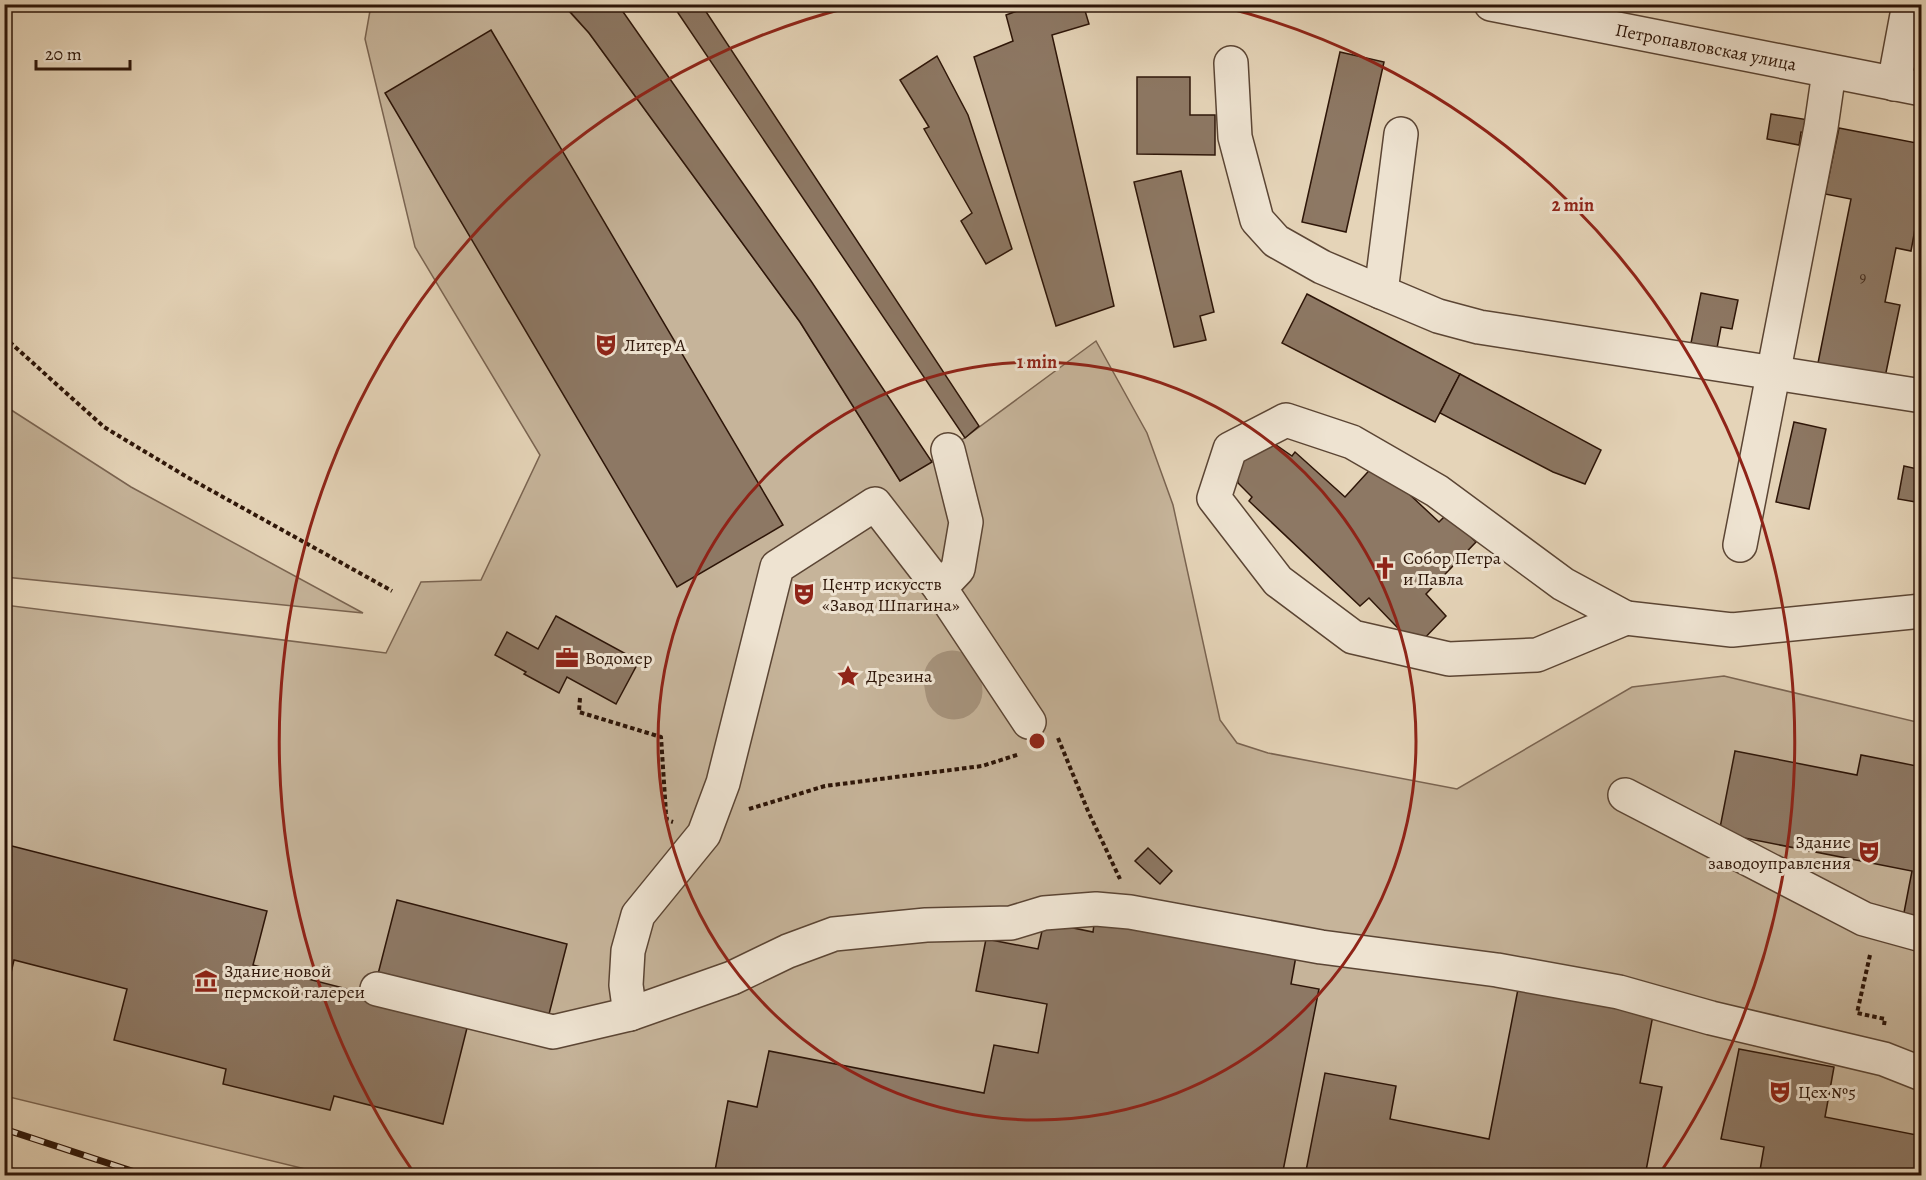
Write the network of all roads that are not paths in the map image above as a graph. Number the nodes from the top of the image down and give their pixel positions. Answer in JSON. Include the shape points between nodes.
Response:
{"nodes":[{"id":1,"x":1491,"y":4,"type":"edge"},
{"id":2,"x":1909,"y":4,"type":"edge"},
{"id":3,"x":1596,"y":15,"type":"edge"},
{"id":4,"x":1231,"y":63,"type":"dead end"},
{"id":5,"x":1828,"y":72,"type":"junction"},
{"id":6,"x":1908,"y":86,"type":"edge"},
{"id":7,"x":1401,"y":134,"type":"dead end"},
{"id":8,"x":1381,"y":292,"type":"junction"},
{"id":9,"x":1773,"y":374,"type":"junction"},
{"id":10,"x":1922,"y":396,"type":"edge"},
{"id":11,"x":948,"y":450,"type":"dead end"},
{"id":12,"x":1740,"y":545,"type":"dead end"},
{"id":13,"x":940,"y":588,"type":"junction"},
{"id":14,"x":1922,"y":611,"type":"edge"},
{"id":15,"x":1626,"y":618,"type":"junction"},
{"id":16,"x":1034,"y":739,"type":"road end"},
{"id":17,"x":1625,"y":795,"type":"dead end"},
{"id":18,"x":1922,"y":935,"type":"edge"},
{"id":19,"x":377,"y":989,"type":"dead end"},
{"id":20,"x":630,"y":1014,"type":"junction"},
{"id":21,"x":1922,"y":1074,"type":"edge"}],
"edges":[{"from":1,"to":3,"type":"street","name":"Петропавловская улица"},
{"from":2,"to":6,"type":"street"},
{"from":3,"to":5,"type":"street","name":"Петропавловская улица"},
{"from":4,"to":8,"type":"street","via":[[1236,137],[1257,220],[1276,241],[1322,267]]},
{"from":5,"to":6,"type":"street","name":"Петропавловская улица"},
{"from":5,"to":9,"type":"street"},
{"from":7,"to":8,"type":"street"},
{"from":8,"to":9,"type":"street","via":[[1438,316],[1479,327]]},
{"from":9,"to":10,"type":"street"},
{"from":9,"to":12,"type":"street"},
{"from":11,"to":13,"type":"street","via":[[966,522],[958,569]]},
{"from":13,"to":16,"type":"street"},
{"from":13,"to":20,"type":"street","via":[[875,504],[777,567],[723,783],[704,834],[638,915],[628,951],[626,985]]},
{"from":14,"to":15,"type":"street","via":[[1732,630]]},
{"from":15,"to":15,"type":"street","via":[[1537,655],[1449,659],[1353,637],[1278,581],[1214,498],[1230,449],[1286,420],[1352,442],[1437,491],[1563,584]]},
{"from":17,"to":18,"type":"street","via":[[1864,919]]},
{"from":19,"to":20,"type":"street","via":[[553,1032]]},
{"from":20,"to":21,"type":"street","via":[[732,978],[834,934],[926,925],[1011,923],[1044,913],[1096,909],[1310,946],[1497,970],[1619,992],[1884,1059]]}]}
